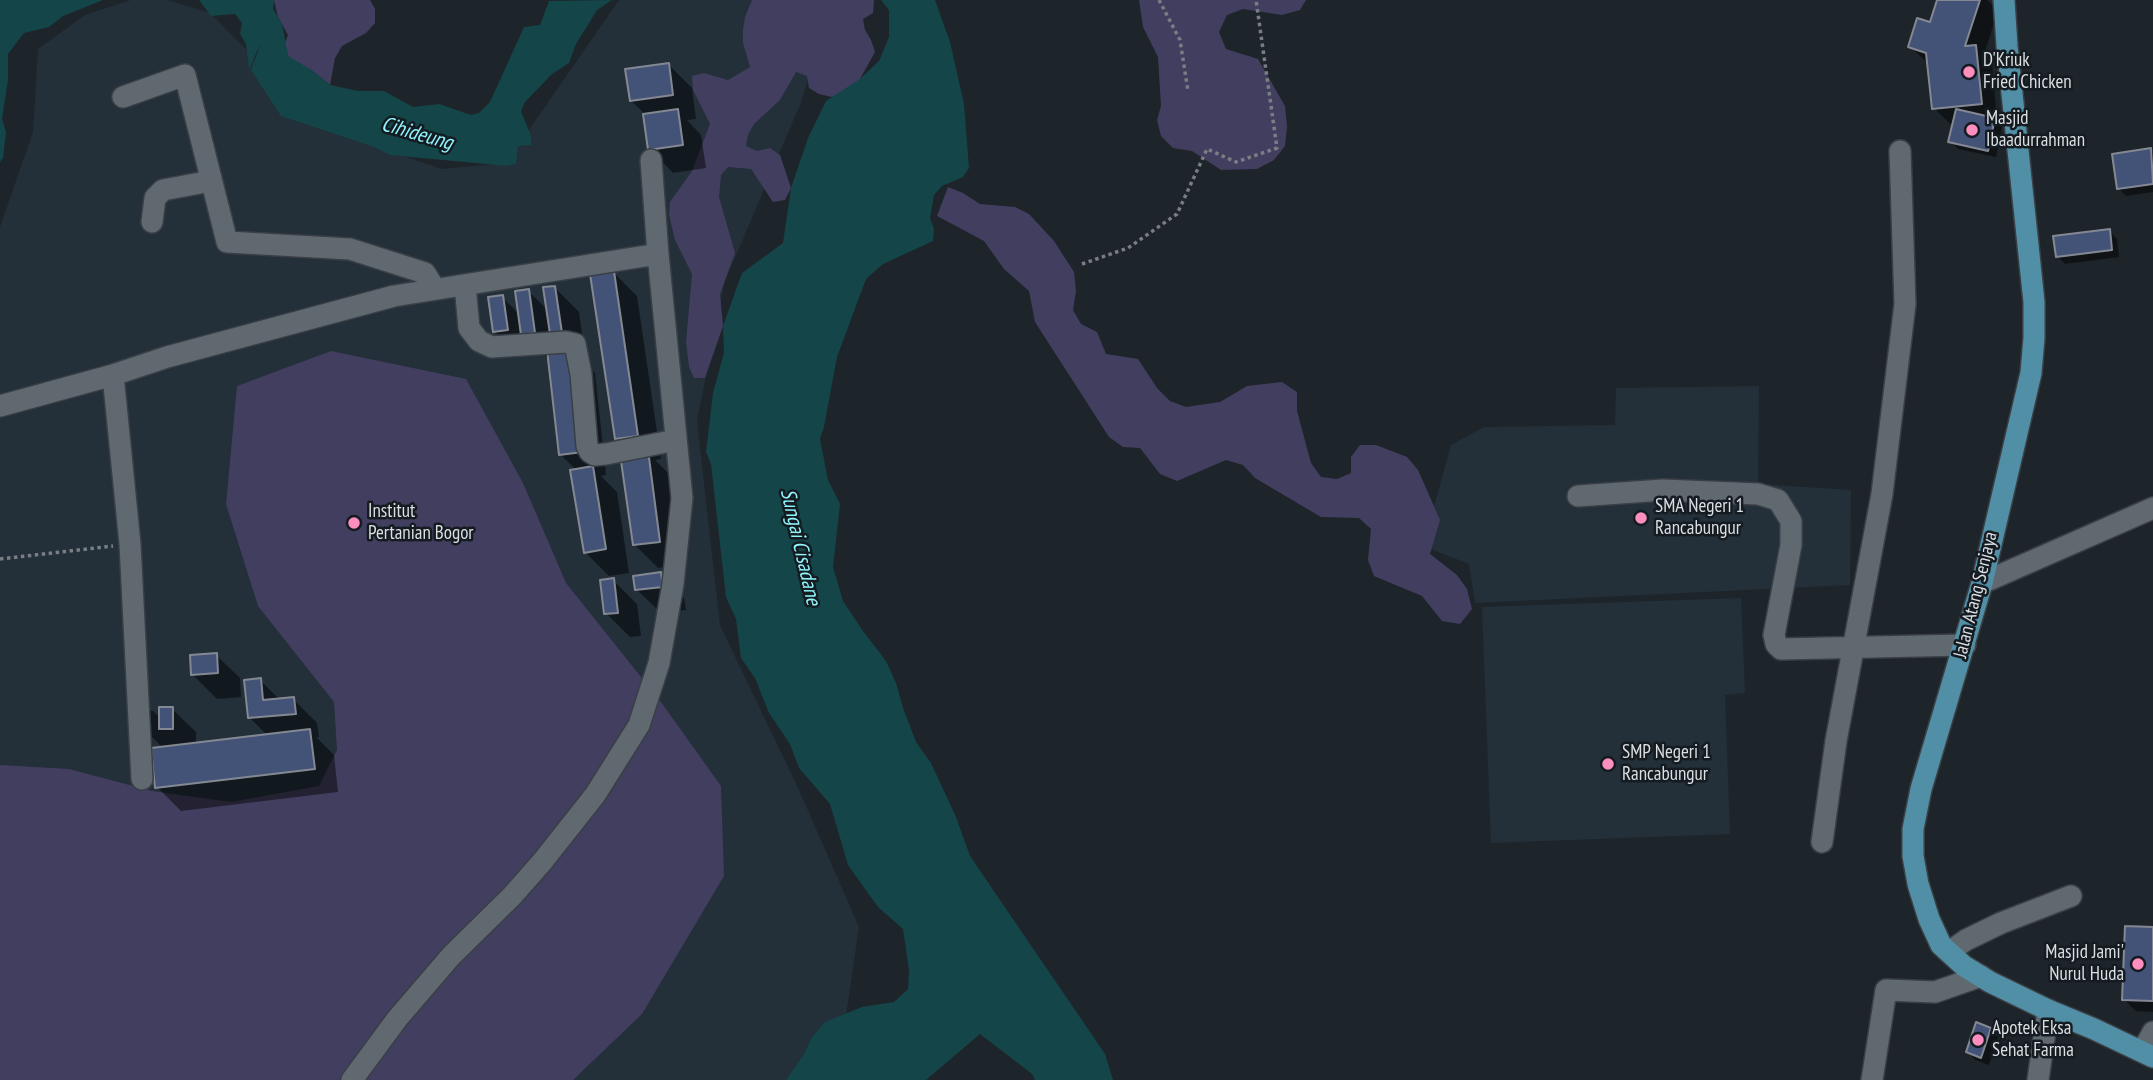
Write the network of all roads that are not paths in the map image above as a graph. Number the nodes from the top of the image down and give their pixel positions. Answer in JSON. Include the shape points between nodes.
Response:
{"nodes":[{"id":1,"x":2004,"y":0,"type":"edge"},
{"id":2,"x":123,"y":97,"type":"dead end"},
{"id":3,"x":1900,"y":151,"type":"dead end"},
{"id":4,"x":651,"y":160,"type":"dead end"},
{"id":5,"x":211,"y":181,"type":"junction"},
{"id":6,"x":152,"y":222,"type":"dead end"},
{"id":7,"x":658,"y":254,"type":"junction"},
{"id":8,"x":465,"y":285,"type":"junction"},
{"id":9,"x":435,"y":289,"type":"junction"},
{"id":10,"x":113,"y":375,"type":"junction"},
{"id":11,"x":0,"y":406,"type":"edge"},
{"id":12,"x":676,"y":440,"type":"junction"},
{"id":13,"x":1578,"y":496,"type":"dead end"},
{"id":14,"x":2153,"y":508,"type":"edge"},
{"id":15,"x":1982,"y":583,"type":"junction"},
{"id":16,"x":1965,"y":645,"type":"junction"},
{"id":17,"x":1853,"y":647,"type":"junction"},
{"id":18,"x":142,"y":779,"type":"dead end"},
{"id":19,"x":1822,"y":842,"type":"dead end"},
{"id":20,"x":2071,"y":896,"type":"dead end"},
{"id":21,"x":1949,"y":953,"type":"junction"},
{"id":22,"x":1981,"y":976,"type":"junction"},
{"id":23,"x":2048,"y":1010,"type":"junction"},
{"id":24,"x":2150,"y":1046,"type":"edge"},
{"id":25,"x":352,"y":1080,"type":"edge"},
{"id":26,"x":1872,"y":1080,"type":"edge"},
{"id":27,"x":2038,"y":1080,"type":"edge"}],
"edges":[{"from":1,"to":15,"type":"main road","name":"Jalan Atang Senjaya","via":[[2034,338],[2024,408]]},
{"from":2,"to":5,"type":"street","via":[[185,75]]},
{"from":3,"to":17,"type":"street","via":[[1905,304],[1882,494]]},
{"from":4,"to":7,"type":"street"},
{"from":5,"to":6,"type":"street","via":[[163,190],[155,198]]},
{"from":5,"to":9,"type":"street","via":[[227,243],[350,249],[425,274]]},
{"from":7,"to":8,"type":"street"},
{"from":7,"to":12,"type":"street"},
{"from":8,"to":9,"type":"street"},
{"from":8,"to":12,"type":"street","via":[[469,328],[479,341],[492,347],[575,344],[590,452],[607,454]]},
{"from":9,"to":10,"type":"street","via":[[380,300]]},
{"from":10,"to":11,"type":"street"},
{"from":10,"to":18,"type":"street","via":[[130,544]]},
{"from":12,"to":25,"type":"street","via":[[682,498],[673,584],[659,663],[639,725],[595,795],[541,862],[451,956]]},
{"from":13,"to":17,"type":"street","via":[[1663,490],[1758,494],[1778,500],[1791,521],[1791,545],[1776,644],[1781,649]]},
{"from":14,"to":15,"type":"street"},
{"from":15,"to":16,"type":"main road","name":"Jalan Atang Senjaya"},
{"from":16,"to":17,"type":"street"},
{"from":16,"to":21,"type":"main road","name":"Jalan Atang Senjaya","via":[[1913,830],[1918,884],[1929,919]]},
{"from":17,"to":19,"type":"street"},
{"from":20,"to":21,"type":"street","via":[[2001,923]]},
{"from":21,"to":22,"type":"main road","name":"Jalan Atang Senjaya"},
{"from":22,"to":23,"type":"main road","name":"Jalan Atang Senjaya"},
{"from":22,"to":26,"type":"street","via":[[1935,992],[1886,990]]},
{"from":23,"to":24,"type":"main road","name":"Jalan Atang Senjaya"},
{"from":23,"to":27,"type":"street"}]}
